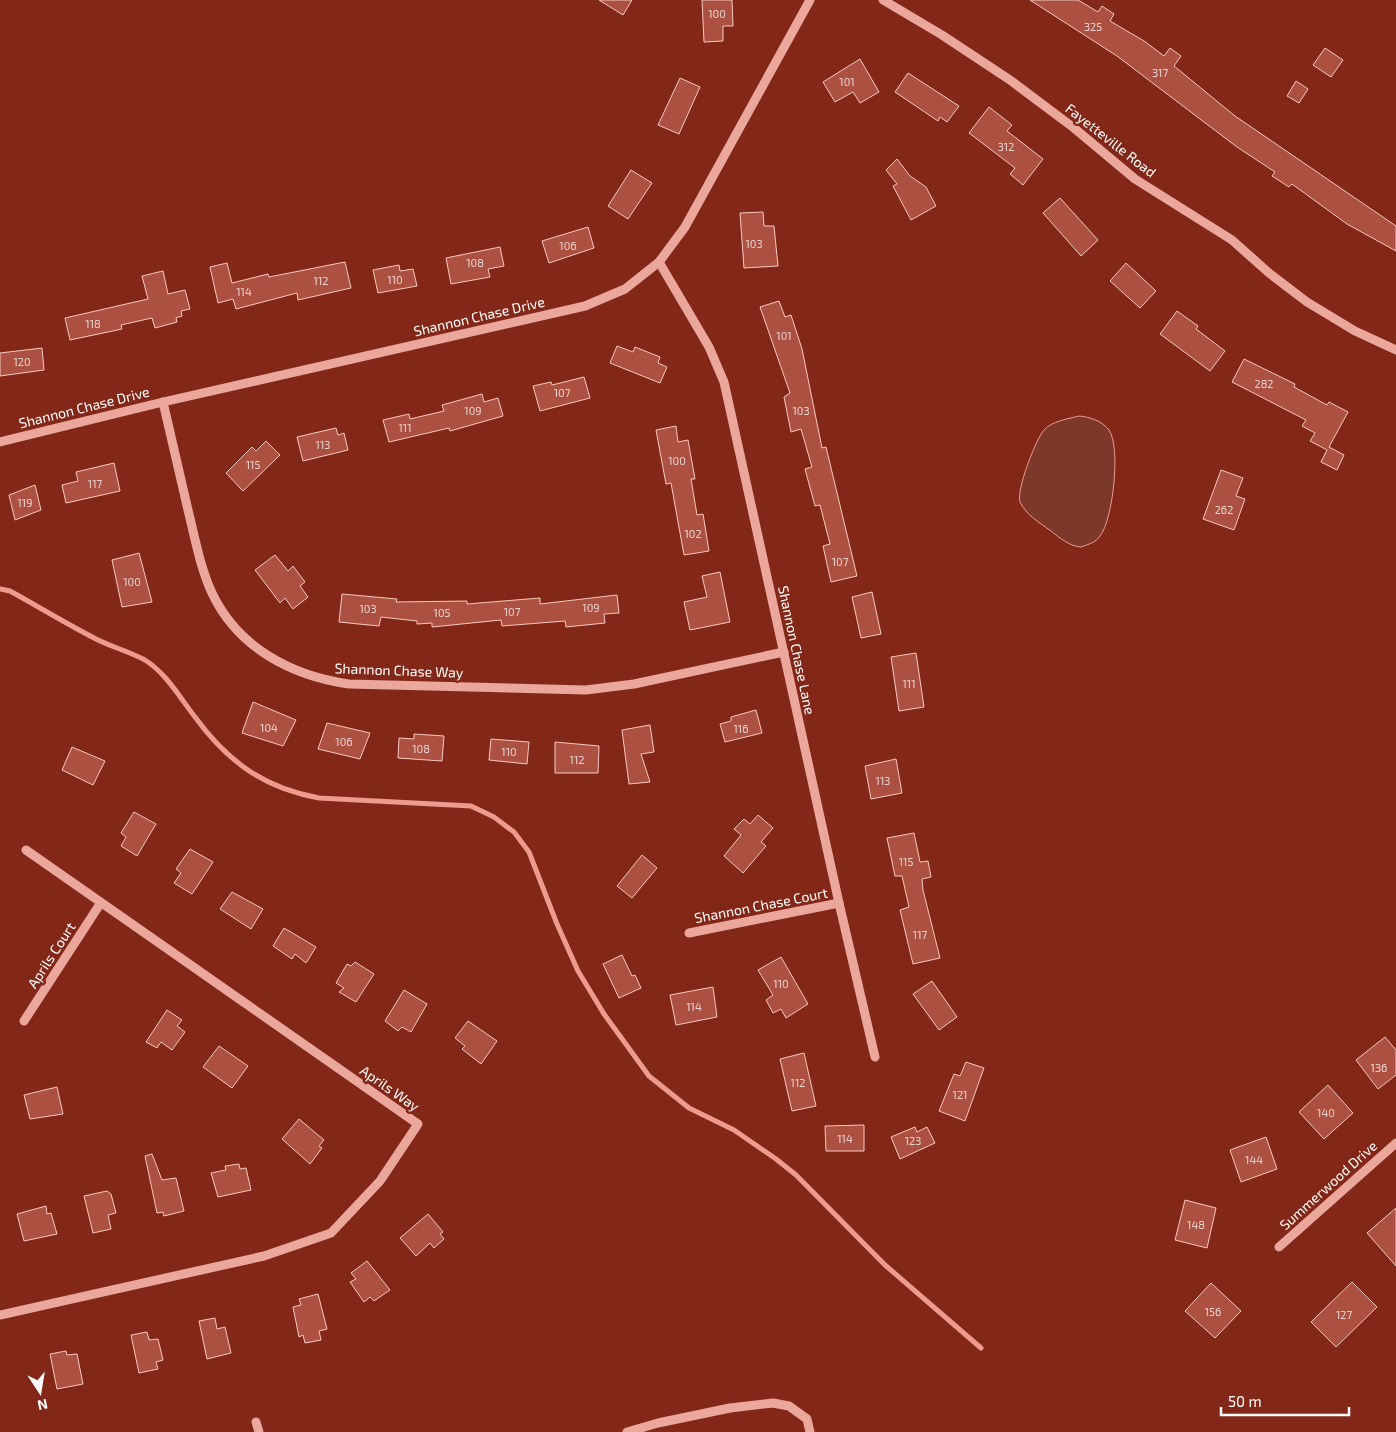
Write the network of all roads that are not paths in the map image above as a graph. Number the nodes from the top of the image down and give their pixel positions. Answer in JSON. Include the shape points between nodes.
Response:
{"nodes":[{"id":1,"x":810,"y":0,"type":"edge"},
{"id":2,"x":883,"y":0,"type":"edge"},
{"id":3,"x":659,"y":262,"type":"junction"},
{"id":4,"x":1396,"y":350,"type":"edge"},
{"id":5,"x":163,"y":402,"type":"junction"},
{"id":6,"x":0,"y":442,"type":"edge"},
{"id":7,"x":784,"y":652,"type":"junction"},
{"id":8,"x":26,"y":850,"type":"dead end"},
{"id":9,"x":839,"y":903,"type":"junction"},
{"id":10,"x":100,"y":904,"type":"junction"},
{"id":11,"x":689,"y":933,"type":"dead end"},
{"id":12,"x":24,"y":1021,"type":"dead end"},
{"id":13,"x":875,"y":1057,"type":"dead end"},
{"id":14,"x":1396,"y":1143,"type":"edge"},
{"id":15,"x":1279,"y":1248,"type":"dead end"},
{"id":16,"x":0,"y":1316,"type":"edge"},
{"id":17,"x":256,"y":1422,"type":"dead end"},
{"id":18,"x":258,"y":1432,"type":"edge"},
{"id":19,"x":627,"y":1432,"type":"edge"},
{"id":20,"x":810,"y":1432,"type":"edge"}],
"edges":[{"from":1,"to":3,"type":"street","name":"Shannon Chase Drive","via":[[685,227]]},
{"from":2,"to":4,"type":"street","name":"Fayetteville Road","via":[[1010,80],[1135,179],[1232,240],[1307,302],[1355,331]]},
{"from":3,"to":5,"type":"street","name":"Shannon Chase Drive","via":[[625,289],[585,306]]},
{"from":3,"to":7,"type":"street","name":"Shannon Chase Lane","via":[[709,347],[724,382]]},
{"from":5,"to":6,"type":"street","name":"Shannon Chase Drive"},
{"from":5,"to":7,"type":"street","name":"Shannon Chase Way","via":[[200,560],[213,594],[249,642],[271,659],[299,673],[349,684],[586,690],[634,684]]},
{"from":7,"to":9,"type":"street","name":"Shannon Chase Lane"},
{"from":8,"to":10,"type":"street","name":"Aprils Way"},
{"from":9,"to":11,"type":"street","name":"Shannon Chase Court"},
{"from":9,"to":13,"type":"street","name":"Shannon Chase Lane"},
{"from":10,"to":12,"type":"street","name":"Aprils Court"},
{"from":10,"to":16,"type":"street","name":"Aprils Way","via":[[418,1124],[380,1181],[331,1233],[264,1256]]},
{"from":14,"to":15,"type":"street","name":"Summerwood Drive"},
{"from":17,"to":18,"type":"street"},
{"from":19,"to":20,"type":"street","via":[[730,1408],[773,1403],[789,1406],[808,1419]]}]}
